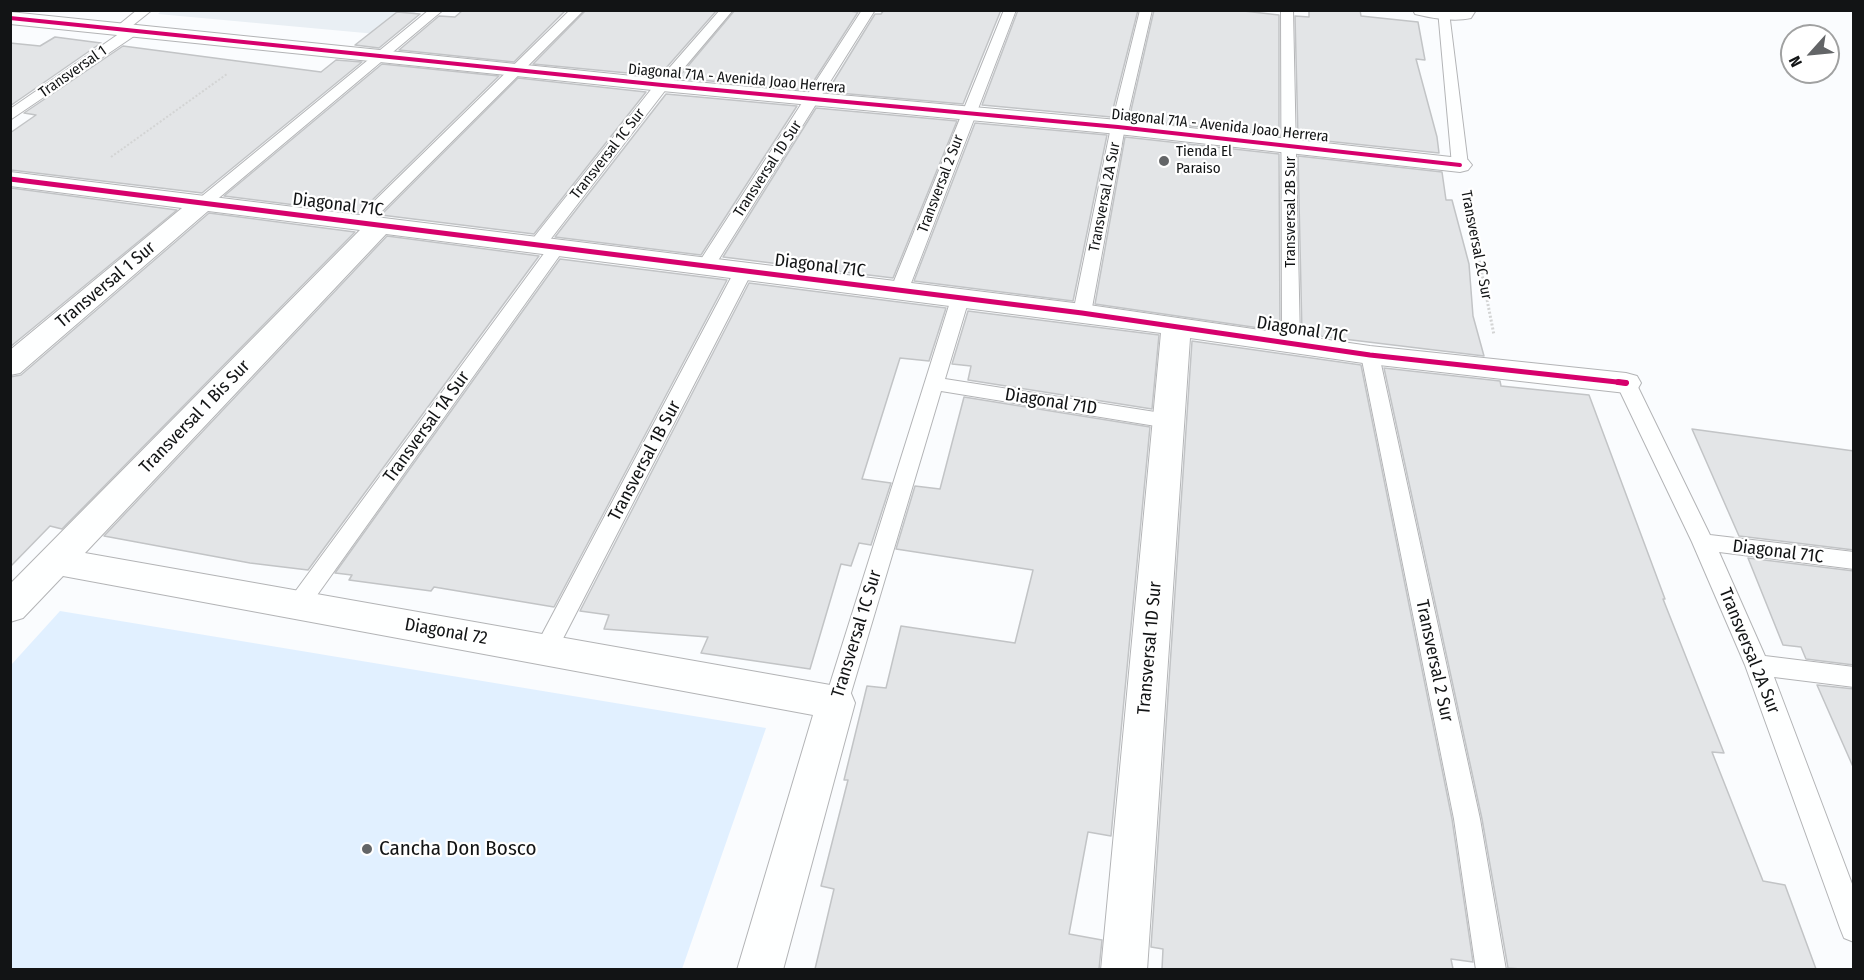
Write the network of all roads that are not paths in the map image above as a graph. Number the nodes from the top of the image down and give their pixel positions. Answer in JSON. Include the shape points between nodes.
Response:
{"nodes":[{"id":1,"x":21,"y":10,"type":"edge"},
{"id":2,"x":437,"y":10,"type":"edge"},
{"id":3,"x":578,"y":10,"type":"edge"},
{"id":4,"x":727,"y":10,"type":"edge"},
{"id":5,"x":869,"y":10,"type":"edge"},
{"id":6,"x":1010,"y":10,"type":"edge"},
{"id":7,"x":1146,"y":10,"type":"edge"},
{"id":8,"x":1287,"y":10,"type":"edge"},
{"id":9,"x":1422,"y":10,"type":"edge"},
{"id":10,"x":1443,"y":12,"type":"junction"},
{"id":11,"x":1466,"y":12,"type":"edge"},
{"id":12,"x":11,"y":18,"type":"edge"},
{"id":13,"x":134,"y":23,"type":"edge"},
{"id":14,"x":382,"y":55,"type":"junction"},
{"id":15,"x":517,"y":70,"type":"junction"},
{"id":16,"x":662,"y":85,"type":"junction"},
{"id":17,"x":813,"y":98,"type":"junction"},
{"id":18,"x":968,"y":113,"type":"junction"},
{"id":19,"x":10,"y":116,"type":"edge"},
{"id":20,"x":1118,"y":127,"type":"junction"},
{"id":21,"x":1290,"y":146,"type":"junction"},
{"id":22,"x":1460,"y":165,"type":"joint"},
{"id":23,"x":10,"y":179,"type":"edge"},
{"id":24,"x":40,"y":183,"type":"junction"},
{"id":25,"x":10,"y":204,"type":"edge"},
{"id":26,"x":202,"y":204,"type":"junction"},
{"id":27,"x":370,"y":224,"type":"junction"},
{"id":28,"x":547,"y":247,"type":"junction"},
{"id":29,"x":705,"y":267,"type":"junction"},
{"id":30,"x":743,"y":272,"type":"junction"},
{"id":31,"x":899,"y":291,"type":"junction"},
{"id":32,"x":960,"y":299,"type":"junction"},
{"id":33,"x":1082,"y":313,"type":"junction"},
{"id":34,"x":1176,"y":327,"type":"junction"},
{"id":35,"x":1291,"y":342,"type":"junction"},
{"id":36,"x":1370,"y":355,"type":"junction"},
{"id":37,"x":10,"y":366,"type":"edge"},
{"id":38,"x":1626,"y":383,"type":"joint"},
{"id":39,"x":934,"y":384,"type":"junction"},
{"id":40,"x":1168,"y":421,"type":"junction"},
{"id":41,"x":1703,"y":542,"type":"junction"},
{"id":42,"x":56,"y":561,"type":"junction"},
{"id":43,"x":1854,"y":561,"type":"edge"},
{"id":44,"x":297,"y":606,"type":"junction"},
{"id":45,"x":10,"y":608,"type":"edge"},
{"id":46,"x":546,"y":649,"type":"junction"},
{"id":47,"x":1757,"y":665,"type":"junction"},
{"id":48,"x":1854,"y":678,"type":"edge"},
{"id":49,"x":836,"y":703,"type":"junction"},
{"id":50,"x":1852,"y":922,"type":"edge"},
{"id":51,"x":760,"y":969,"type":"edge"},
{"id":52,"x":1124,"y":969,"type":"edge"},
{"id":53,"x":1491,"y":969,"type":"edge"}],
"edges":[{"from":1,"to":12,"type":"lane"},
{"from":2,"to":14,"type":"lane"},
{"from":3,"to":15,"type":"lane"},
{"from":4,"to":16,"type":"lane","name":"Transversal 1C Sur"},
{"from":5,"to":17,"type":"lane","name":"Transversal 1D Sur"},
{"from":6,"to":18,"type":"lane","name":"Transversal 2 Sur"},
{"from":7,"to":20,"type":"lane","name":"Transversal 2A Sur"},
{"from":8,"to":21,"type":"lane","name":"Transversal 2B Sur"},
{"from":9,"to":10,"type":"street"},
{"from":10,"to":11,"type":"street"},
{"from":10,"to":22,"type":"lane","name":"Transversal 2C Sur"},
{"from":12,"to":13,"type":"street","name":"Diagonal 71A - Avenida Joao Herrera"},
{"from":13,"to":14,"type":"street","name":"Diagonal 71A - Avenida Joao Herrera","via":[[270,44]]},
{"from":13,"to":19,"type":"lane","name":"Transversal 1"},
{"from":14,"to":15,"type":"street","name":"Diagonal 71A - Avenida Joao Herrera"},
{"from":14,"to":26,"type":"lane"},
{"from":15,"to":16,"type":"street","name":"Diagonal 71A - Avenida Joao Herrera"},
{"from":15,"to":27,"type":"lane"},
{"from":16,"to":17,"type":"street","name":"Diagonal 71A - Avenida Joao Herrera"},
{"from":16,"to":28,"type":"lane","name":"Transversal 1C Sur"},
{"from":17,"to":18,"type":"street","name":"Diagonal 71A - Avenida Joao Herrera"},
{"from":17,"to":29,"type":"lane","name":"Transversal 1D Sur"},
{"from":18,"to":20,"type":"street","name":"Diagonal 71A - Avenida Joao Herrera"},
{"from":18,"to":31,"type":"lane","name":"Transversal 2 Sur"},
{"from":20,"to":21,"type":"street","name":"Diagonal 71A - Avenida Joao Herrera"},
{"from":20,"to":33,"type":"lane","name":"Transversal 2A Sur"},
{"from":21,"to":22,"type":"street","name":"Diagonal 71A - Avenida Joao Herrera"},
{"from":21,"to":35,"type":"lane","name":"Transversal 2B Sur"},
{"from":23,"to":24,"type":"street","name":"Diagonal 71C"},
{"from":24,"to":25,"type":"street"},
{"from":24,"to":26,"type":"street","name":"Diagonal 71C"},
{"from":26,"to":27,"type":"street","name":"Diagonal 71C"},
{"from":26,"to":37,"type":"street","name":"Transversal 1 Sur"},
{"from":27,"to":28,"type":"street","name":"Diagonal 71C"},
{"from":27,"to":42,"type":"street","name":"Transversal 1 Bis Sur"},
{"from":28,"to":29,"type":"street","name":"Diagonal 71C"},
{"from":28,"to":44,"type":"lane","name":"Transversal 1A Sur"},
{"from":29,"to":30,"type":"street","name":"Diagonal 71C"},
{"from":30,"to":31,"type":"street","name":"Diagonal 71C"},
{"from":30,"to":46,"type":"lane","name":"Transversal 1B Sur"},
{"from":31,"to":32,"type":"street","name":"Diagonal 71C"},
{"from":32,"to":33,"type":"street","name":"Diagonal 71C"},
{"from":32,"to":39,"type":"lane","name":"Transversal 1C Sur"},
{"from":33,"to":34,"type":"street","name":"Diagonal 71C"},
{"from":34,"to":35,"type":"street","name":"Diagonal 71C"},
{"from":34,"to":40,"type":"street","name":"Transversal 1D Sur"},
{"from":35,"to":36,"type":"street","name":"Diagonal 71C"},
{"from":36,"to":38,"type":"street","name":"Diagonal 71C"},
{"from":36,"to":53,"type":"lane","name":"Transversal 2 Sur","via":[[1467,819]]},
{"from":38,"to":41,"type":"lane","name":"Transversal 2A Sur"},
{"from":39,"to":40,"type":"lane","name":"Diagonal 71D"},
{"from":39,"to":49,"type":"lane","name":"Transversal 1C Sur"},
{"from":40,"to":52,"type":"street","name":"Transversal 1D Sur"},
{"from":41,"to":43,"type":"lane","name":"Diagonal 71C"},
{"from":41,"to":47,"type":"lane","name":"Transversal 2A Sur"},
{"from":42,"to":44,"type":"street","name":"Diagonal 72"},
{"from":42,"to":45,"type":"street","name":"Transversal 1 Bis Sur"},
{"from":44,"to":46,"type":"street","name":"Diagonal 72"},
{"from":46,"to":49,"type":"street","name":"Diagonal 72"},
{"from":47,"to":48,"type":"lane"},
{"from":47,"to":50,"type":"lane","name":"Transversal 2A Sur"},
{"from":49,"to":51,"type":"street","name":"Transversal 1C Sur"}]}
